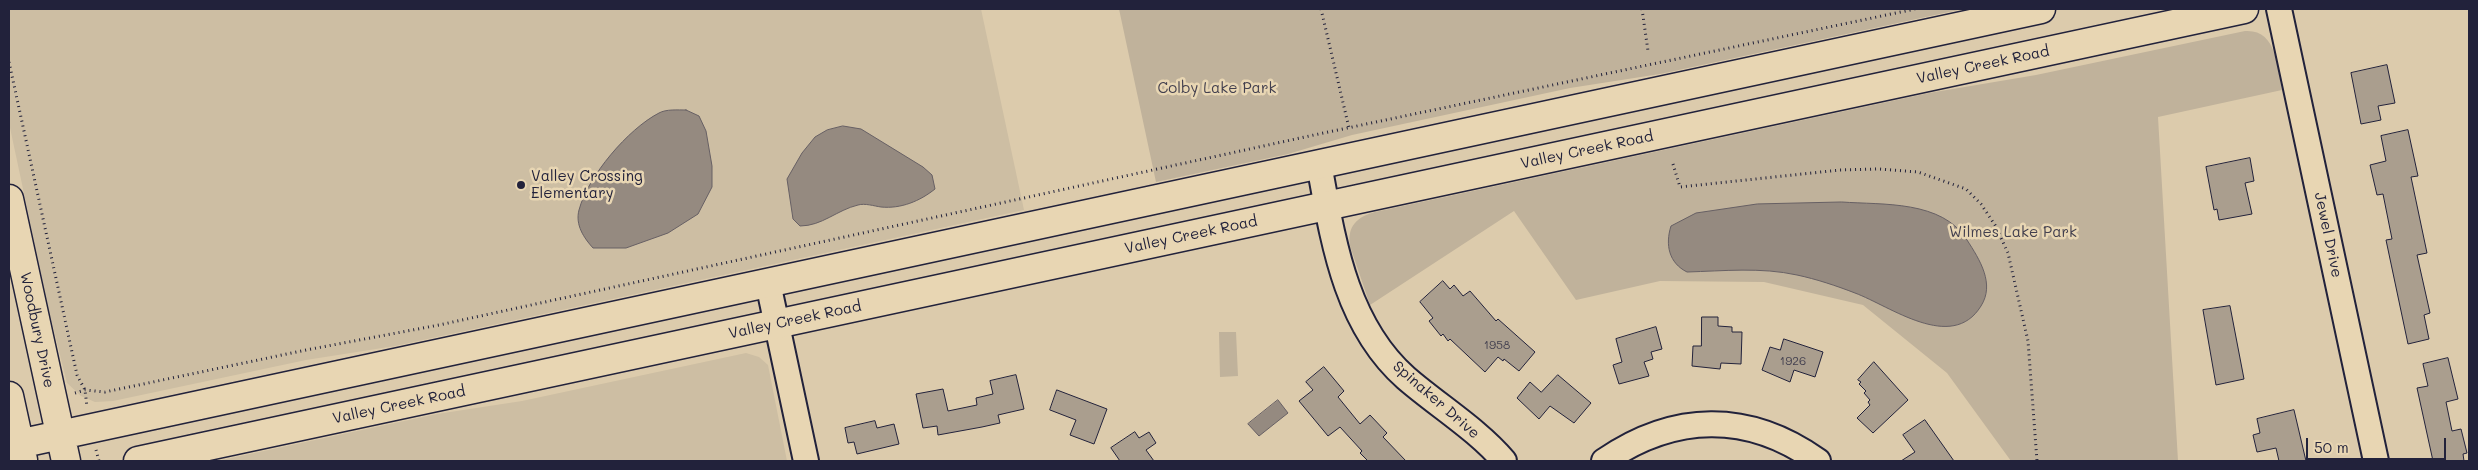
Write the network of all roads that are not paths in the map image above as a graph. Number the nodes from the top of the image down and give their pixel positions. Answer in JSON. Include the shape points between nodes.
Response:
{"nodes":[{"id":1,"x":2041,"y":9,"type":"edge"},
{"id":2,"x":2244,"y":9,"type":"edge"},
{"id":3,"x":2279,"y":9,"type":"edge"},
{"id":4,"x":1319,"y":164,"type":"junction"},
{"id":5,"x":9,"y":199,"type":"edge"},
{"id":6,"x":1327,"y":206,"type":"junction"},
{"id":7,"x":768,"y":283,"type":"junction"},
{"id":8,"x":776,"y":324,"type":"junction"},
{"id":9,"x":9,"y":396,"type":"edge"},
{"id":10,"x":60,"y":435,"type":"junction"},
{"id":11,"x":17,"y":450,"type":"edge"},
{"id":12,"x":66,"y":461,"type":"edge"},
{"id":13,"x":138,"y":461,"type":"edge"},
{"id":14,"x":806,"y":461,"type":"edge"},
{"id":15,"x":1504,"y":461,"type":"edge"},
{"id":16,"x":1604,"y":461,"type":"edge"},
{"id":17,"x":1818,"y":461,"type":"edge"},
{"id":18,"x":2376,"y":461,"type":"edge"}],
"edges":[{"from":1,"to":4,"type":"main road"},
{"from":2,"to":6,"type":"main road","name":"Valley Creek Road"},
{"from":3,"to":18,"type":"street","name":"Jewel Drive"},
{"from":4,"to":6,"type":"street","name":"Spinaker Drive"},
{"from":4,"to":7,"type":"main road"},
{"from":5,"to":10,"type":"main road","name":"Woodbury Drive"},
{"from":6,"to":8,"type":"main road","name":"Valley Creek Road"},
{"from":6,"to":15,"type":"street","name":"Spinaker Drive","via":[[1345,280],[1357,313],[1376,344],[1404,376]]},
{"from":7,"to":8,"type":"street"},
{"from":7,"to":10,"type":"main road"},
{"from":8,"to":13,"type":"main road","name":"Valley Creek Road"},
{"from":8,"to":14,"type":"street"},
{"from":9,"to":11,"type":"main road"},
{"from":10,"to":11,"type":"main road"},
{"from":10,"to":12,"type":"main road","name":"Woodbury Drive"},
{"from":16,"to":17,"type":"street","via":[[1654,434],[1686,425],[1721,423],[1758,430],[1791,443]]}]}
